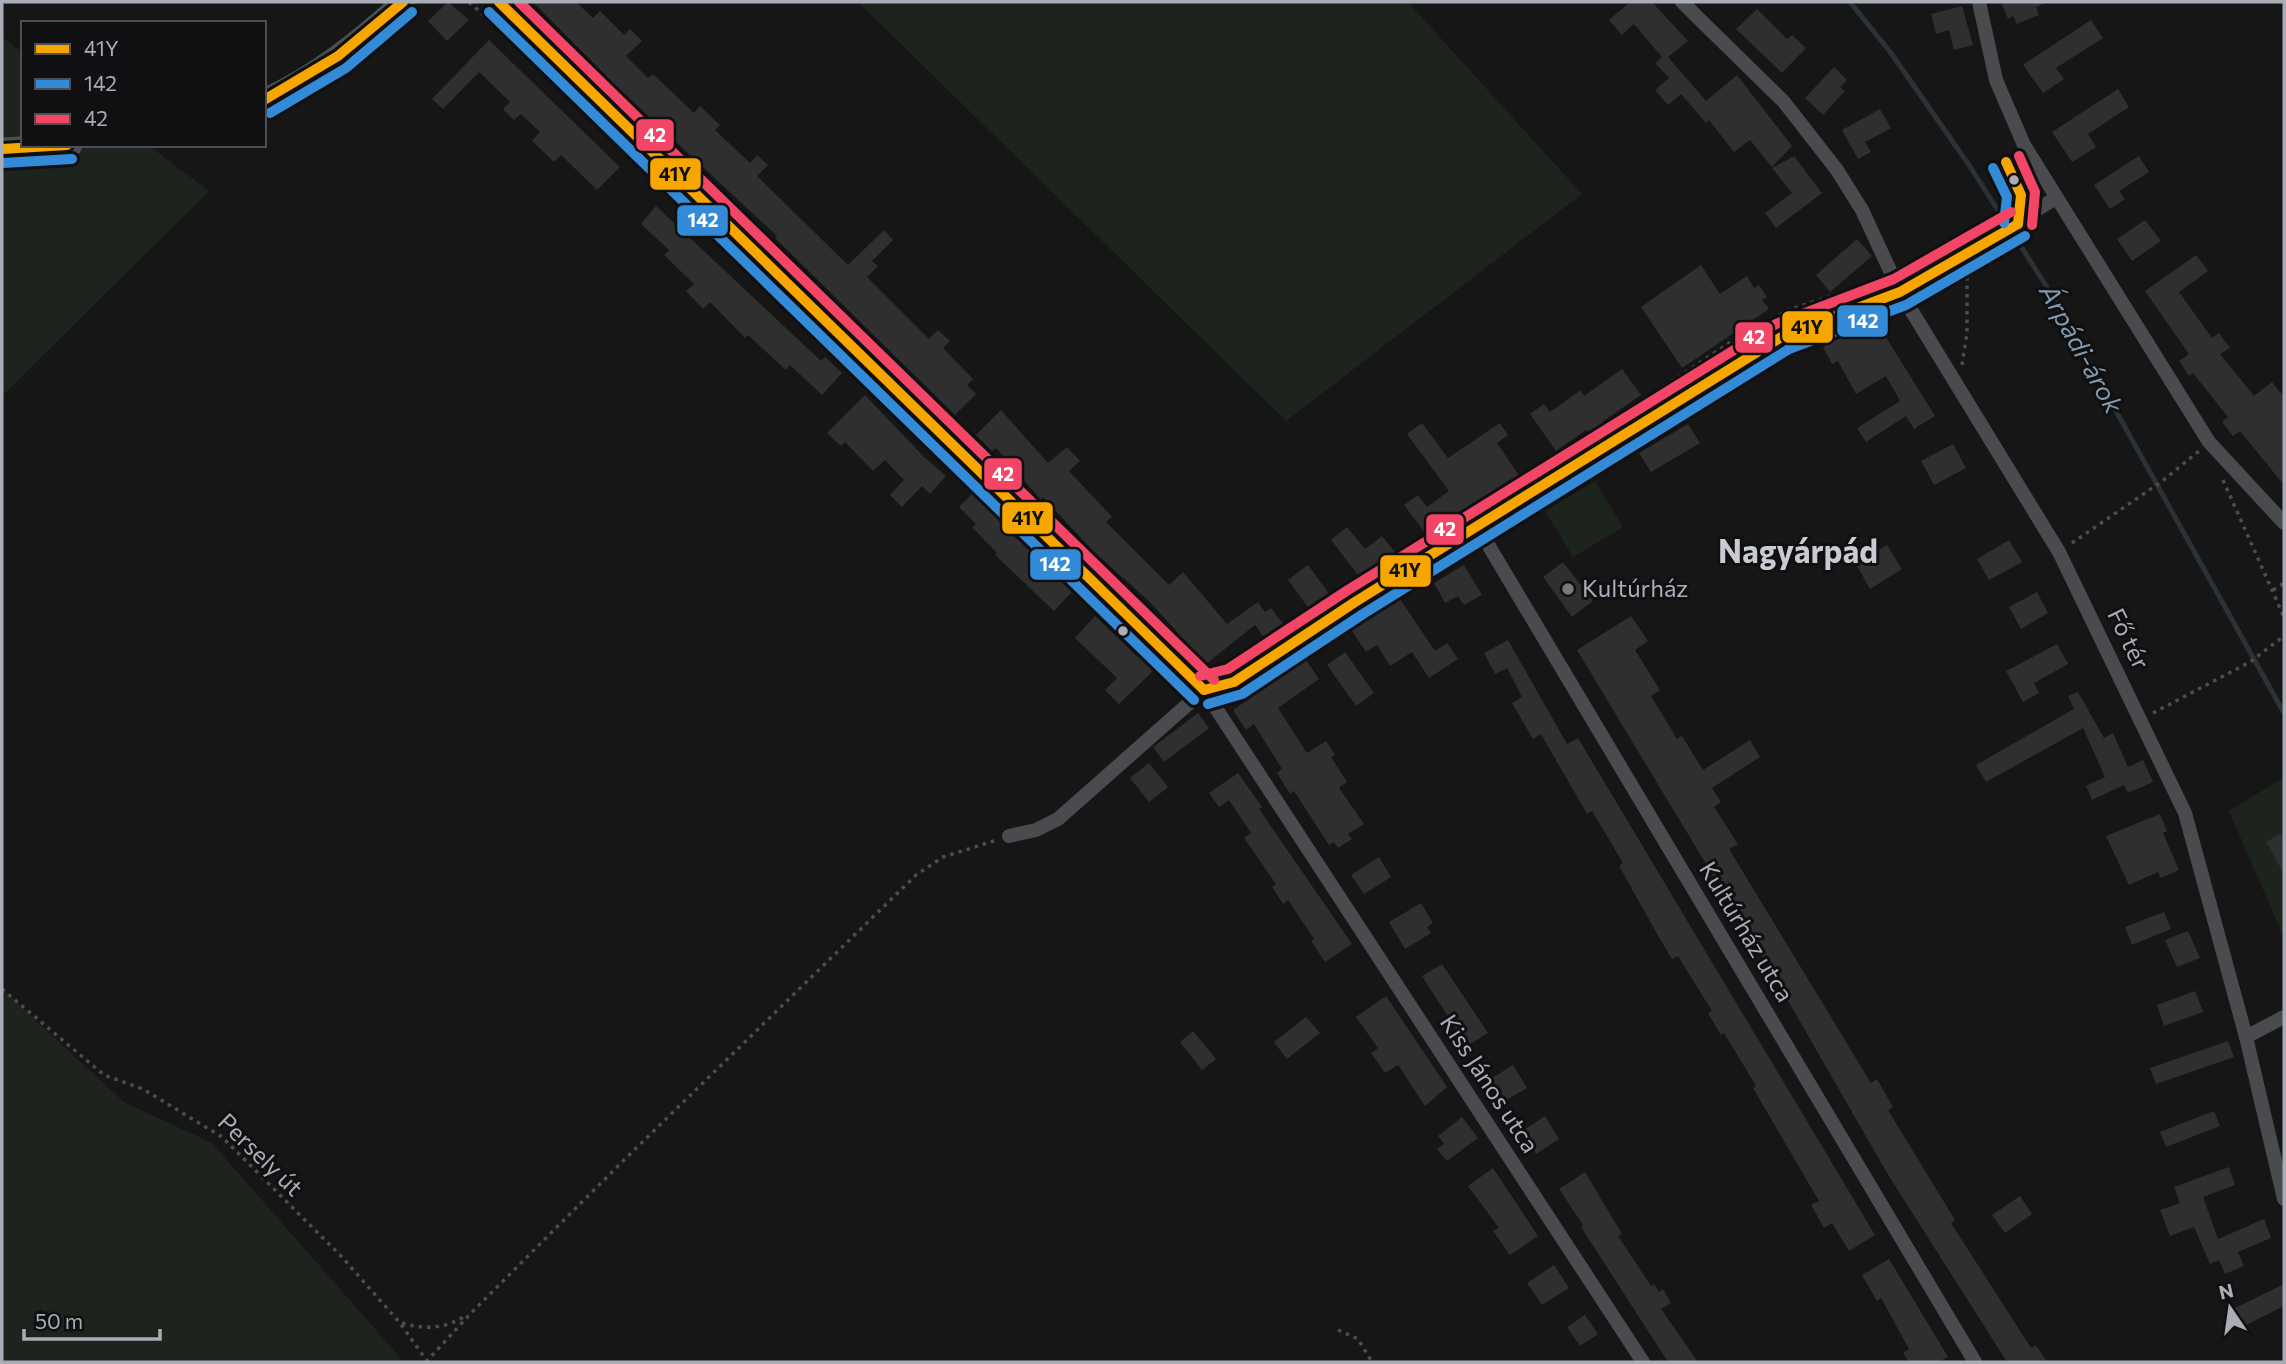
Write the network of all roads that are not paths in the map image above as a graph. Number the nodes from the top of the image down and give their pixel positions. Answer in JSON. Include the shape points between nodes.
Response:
{"nodes":[{"id":1,"x":403,"y":2,"type":"edge"},
{"id":2,"x":499,"y":2,"type":"edge"},
{"id":3,"x":1682,"y":2,"type":"edge"},
{"id":4,"x":1979,"y":2,"type":"edge"},
{"id":5,"x":266,"y":99,"type":"edge"},
{"id":6,"x":36,"y":147,"type":"edge"},
{"id":7,"x":2,"y":149,"type":"edge"},
{"id":8,"x":2006,"y":162,"type":"dead end"},
{"id":9,"x":2056,"y":198,"type":"junction"},
{"id":10,"x":2018,"y":224,"type":"junction"},
{"id":11,"x":1900,"y":292,"type":"junction"},
{"id":12,"x":2284,"y":523,"type":"edge"},
{"id":13,"x":1477,"y":526,"type":"junction"},
{"id":14,"x":1204,"y":690,"type":"junction"},
{"id":15,"x":1009,"y":836,"type":"road end"},
{"id":16,"x":2284,"y":1017,"type":"edge"},
{"id":17,"x":2246,"y":1037,"type":"junction"},
{"id":18,"x":2284,"y":1199,"type":"edge"},
{"id":19,"x":1643,"y":1362,"type":"edge"},
{"id":20,"x":1975,"y":1362,"type":"edge"}],
"edges":[{"from":1,"to":5,"type":"main road","via":[[341,54]]},
{"from":2,"to":14,"type":"street","name":"Kiss János utca"},
{"from":3,"to":11,"type":"street","name":"Fő tér","via":[[1811,132],[1862,210]]},
{"from":4,"to":9,"type":"street","via":[[1996,80],[2024,145]]},
{"from":6,"to":7,"type":"main road"},
{"from":8,"to":10,"type":"lane","via":[[2021,195]]},
{"from":9,"to":10,"type":"street"},
{"from":9,"to":12,"type":"street","via":[[2209,442]]},
{"from":10,"to":11,"type":"street"},
{"from":11,"to":13,"type":"street","via":[[1783,336]]},
{"from":11,"to":17,"type":"street","name":"Fő tér","via":[[2059,552],[2142,719],[2185,813]]},
{"from":13,"to":14,"type":"street","via":[[1234,682]]},
{"from":13,"to":20,"type":"street","name":"Kultúrház utca"},
{"from":14,"to":15,"type":"street","via":[[1058,818],[1036,830]]},
{"from":14,"to":19,"type":"street","name":"Kiss János utca"},
{"from":16,"to":17,"type":"street"},
{"from":17,"to":18,"type":"street","name":"Fő tér"}]}
